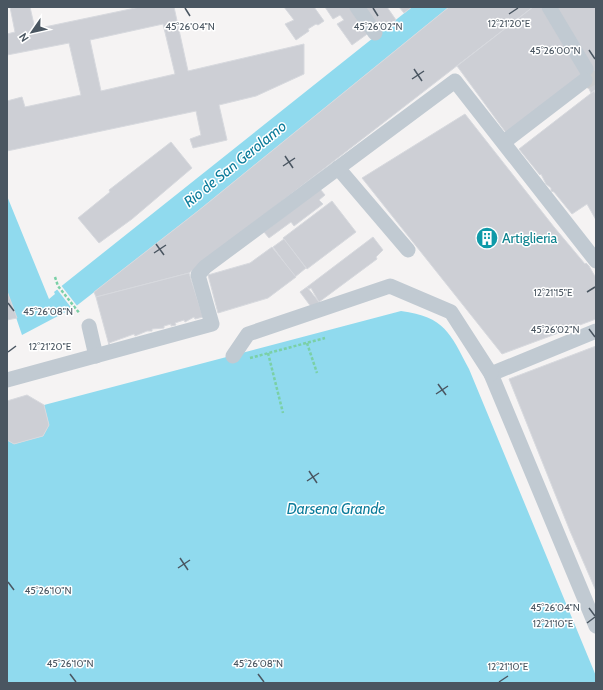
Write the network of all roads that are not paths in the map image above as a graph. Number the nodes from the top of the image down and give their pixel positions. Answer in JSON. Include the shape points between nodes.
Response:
{"nodes":[{"id":1,"x":357,"y":7,"type":"edge"},
{"id":2,"x":548,"y":7,"type":"edge"},
{"id":3,"x":375,"y":33,"type":"dead end"},
{"id":4,"x":504,"y":142,"type":"junction"},
{"id":5,"x":338,"y":168,"type":"junction"},
{"id":6,"x":408,"y":250,"type":"dead end"},
{"id":7,"x":596,"y":261,"type":"edge"},
{"id":8,"x":89,"y":326,"type":"dead end"},
{"id":9,"x":596,"y":331,"type":"edge"},
{"id":10,"x":96,"y":356,"type":"junction"},
{"id":11,"x":233,"y":356,"type":"road end"},
{"id":12,"x":491,"y":374,"type":"junction"},
{"id":13,"x":7,"y":380,"type":"edge"},
{"id":14,"x":596,"y":626,"type":"edge"}],
"edges":[{"from":1,"to":3,"type":"street"},
{"from":2,"to":4,"type":"street","via":[[586,75]]},
{"from":4,"to":5,"type":"street","via":[[455,81]]},
{"from":4,"to":7,"type":"street"},
{"from":5,"to":6,"type":"street"},
{"from":5,"to":10,"type":"street","via":[[204,267],[198,275],[212,324]]},
{"from":8,"to":10,"type":"street"},
{"from":9,"to":12,"type":"street"},
{"from":10,"to":13,"type":"street"},
{"from":11,"to":12,"type":"street","via":[[248,334],[390,286],[451,312]]},
{"from":12,"to":14,"type":"street"}]}
